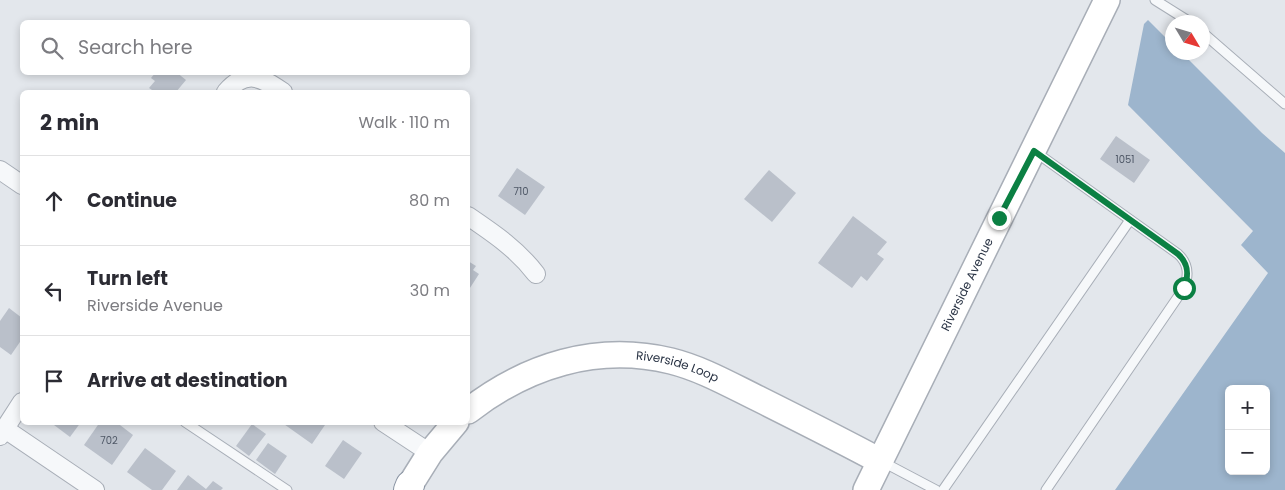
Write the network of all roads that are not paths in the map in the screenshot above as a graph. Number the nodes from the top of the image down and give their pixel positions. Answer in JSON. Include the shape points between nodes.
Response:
{"nodes":[{"id":1,"x":1108,"y":0,"type":"edge"},
{"id":2,"x":1155,"y":0,"type":"edge"},
{"id":3,"x":1179,"y":15,"type":"edge"},
{"id":4,"x":1210,"y":39,"type":"edge"},
{"id":5,"x":228,"y":90,"type":"edge"},
{"id":6,"x":280,"y":90,"type":"edge"},
{"id":7,"x":1285,"y":104,"type":"edge"},
{"id":8,"x":1034,"y":151,"type":"junction"},
{"id":9,"x":0,"y":170,"type":"edge"},
{"id":10,"x":20,"y":184,"type":"edge"},
{"id":11,"x":470,"y":217,"type":"edge"},
{"id":12,"x":1130,"y":220,"type":"junction"},
{"id":13,"x":536,"y":274,"type":"dead end"},
{"id":14,"x":20,"y":405,"type":"edge"},
{"id":15,"x":470,"y":409,"type":"edge"},
{"id":16,"x":190,"y":425,"type":"edge"},
{"id":17,"x":388,"y":425,"type":"edge"},
{"id":18,"x":453,"y":425,"type":"edge"},
{"id":19,"x":2,"y":432,"type":"edge"},
{"id":20,"x":430,"y":453,"type":"junction"},
{"id":21,"x":880,"y":461,"type":"junction"},
{"id":22,"x":409,"y":488,"type":"edge"},
{"id":23,"x":95,"y":490,"type":"edge"},
{"id":24,"x":287,"y":490,"type":"edge"},
{"id":25,"x":866,"y":490,"type":"edge"},
{"id":26,"x":936,"y":490,"type":"edge"},
{"id":27,"x":943,"y":490,"type":"edge"},
{"id":28,"x":1046,"y":490,"type":"edge"}],
"edges":[{"from":1,"to":8,"type":"street","name":"Riverside Avenue"},
{"from":2,"to":3,"type":"lane"},
{"from":4,"to":7,"type":"lane"},
{"from":5,"to":6,"type":"street","via":[[242,79],[253,77],[264,79]]},
{"from":8,"to":12,"type":"lane"},
{"from":8,"to":21,"type":"street","name":"Riverside Avenue"},
{"from":9,"to":10,"type":"street"},
{"from":11,"to":13,"type":"street","via":[[523,257]]},
{"from":12,"to":27,"type":"lane"},
{"from":12,"to":28,"type":"lane","via":[[1182,258],[1188,278]]},
{"from":14,"to":19,"type":"street"},
{"from":15,"to":21,"type":"street","name":"Riverside Loop","via":[[518,377],[554,364],[585,357],[641,356],[704,372]]},
{"from":16,"to":24,"type":"lane"},
{"from":17,"to":20,"type":"street"},
{"from":18,"to":20,"type":"street"},
{"from":19,"to":23,"type":"street"},
{"from":20,"to":22,"type":"street"},
{"from":21,"to":25,"type":"street","name":"Riverside Avenue"},
{"from":21,"to":26,"type":"lane"}]}
